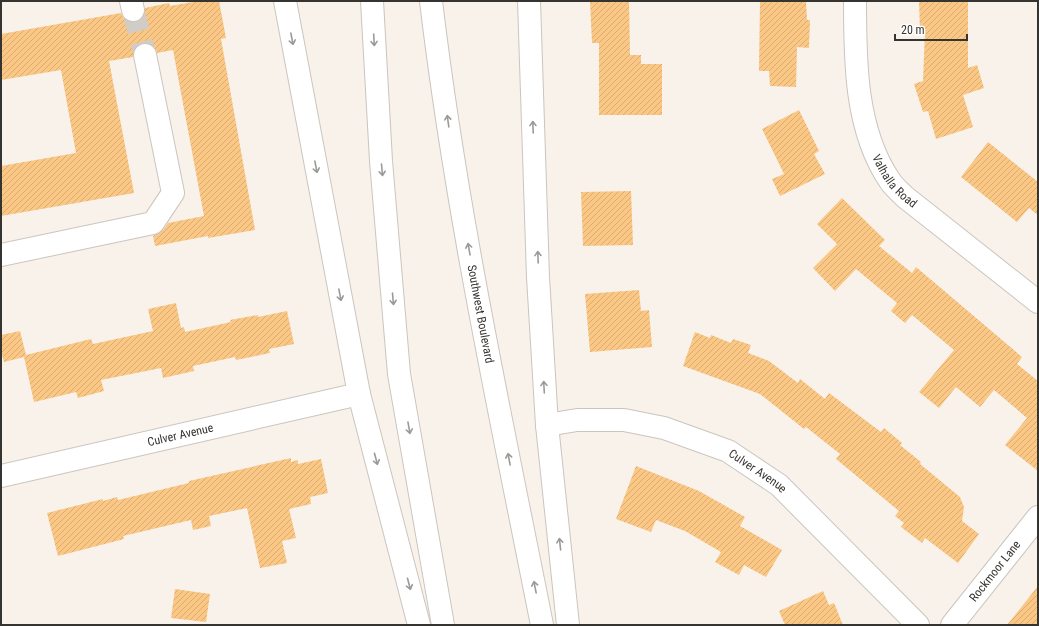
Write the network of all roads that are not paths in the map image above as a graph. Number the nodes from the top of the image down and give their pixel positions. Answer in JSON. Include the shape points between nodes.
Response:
{"nodes":[{"id":1,"x":285,"y":1,"type":"edge"},
{"id":2,"x":372,"y":1,"type":"edge"},
{"id":3,"x":431,"y":1,"type":"edge"},
{"id":4,"x":529,"y":1,"type":"edge"},
{"id":5,"x":855,"y":1,"type":"edge"},
{"id":6,"x":144,"y":55,"type":"tunnel mouth"},
{"id":7,"x":1,"y":255,"type":"edge"},
{"id":8,"x":1038,"y":302,"type":"edge"},
{"id":9,"x":359,"y":394,"type":"junction"},
{"id":10,"x":547,"y":426,"type":"junction"},
{"id":11,"x":1,"y":476,"type":"edge"},
{"id":12,"x":1038,"y":517,"type":"edge"},
{"id":13,"x":419,"y":625,"type":"edge"},
{"id":14,"x":443,"y":625,"type":"edge"},
{"id":15,"x":542,"y":625,"type":"edge"},
{"id":16,"x":568,"y":625,"type":"edge"},
{"id":17,"x":918,"y":625,"type":"edge"},
{"id":18,"x":952,"y":625,"type":"edge"}],
"edges":[{"from":1,"to":9,"type":"main road","one_way":true},
{"from":2,"to":14,"type":"main road","one_way":true,"via":[[381,161],[399,374]]},
{"from":15,"to":3,"type":"main road","name":"Southwest Boulevard","one_way":true,"via":[[476,290],[455,169]]},
{"from":10,"to":4,"type":"main road","one_way":true,"via":[[537,246]]},
{"from":5,"to":8,"type":"main road","name":"Valhalla Road","via":[[856,69],[864,123],[890,182],[905,197]]},
{"from":6,"to":7,"type":"main road","via":[[173,193],[153,223]]},
{"from":9,"to":11,"type":"main road","name":"Culver Avenue"},
{"from":9,"to":13,"type":"main road","one_way":true},
{"from":16,"to":10,"type":"main road","one_way":true},
{"from":10,"to":17,"type":"main road","name":"Culver Avenue","via":[[577,420],[624,420],[664,428],[728,451],[779,485]]},
{"from":12,"to":18,"type":"main road","name":"Rockmoor Lane"}]}
